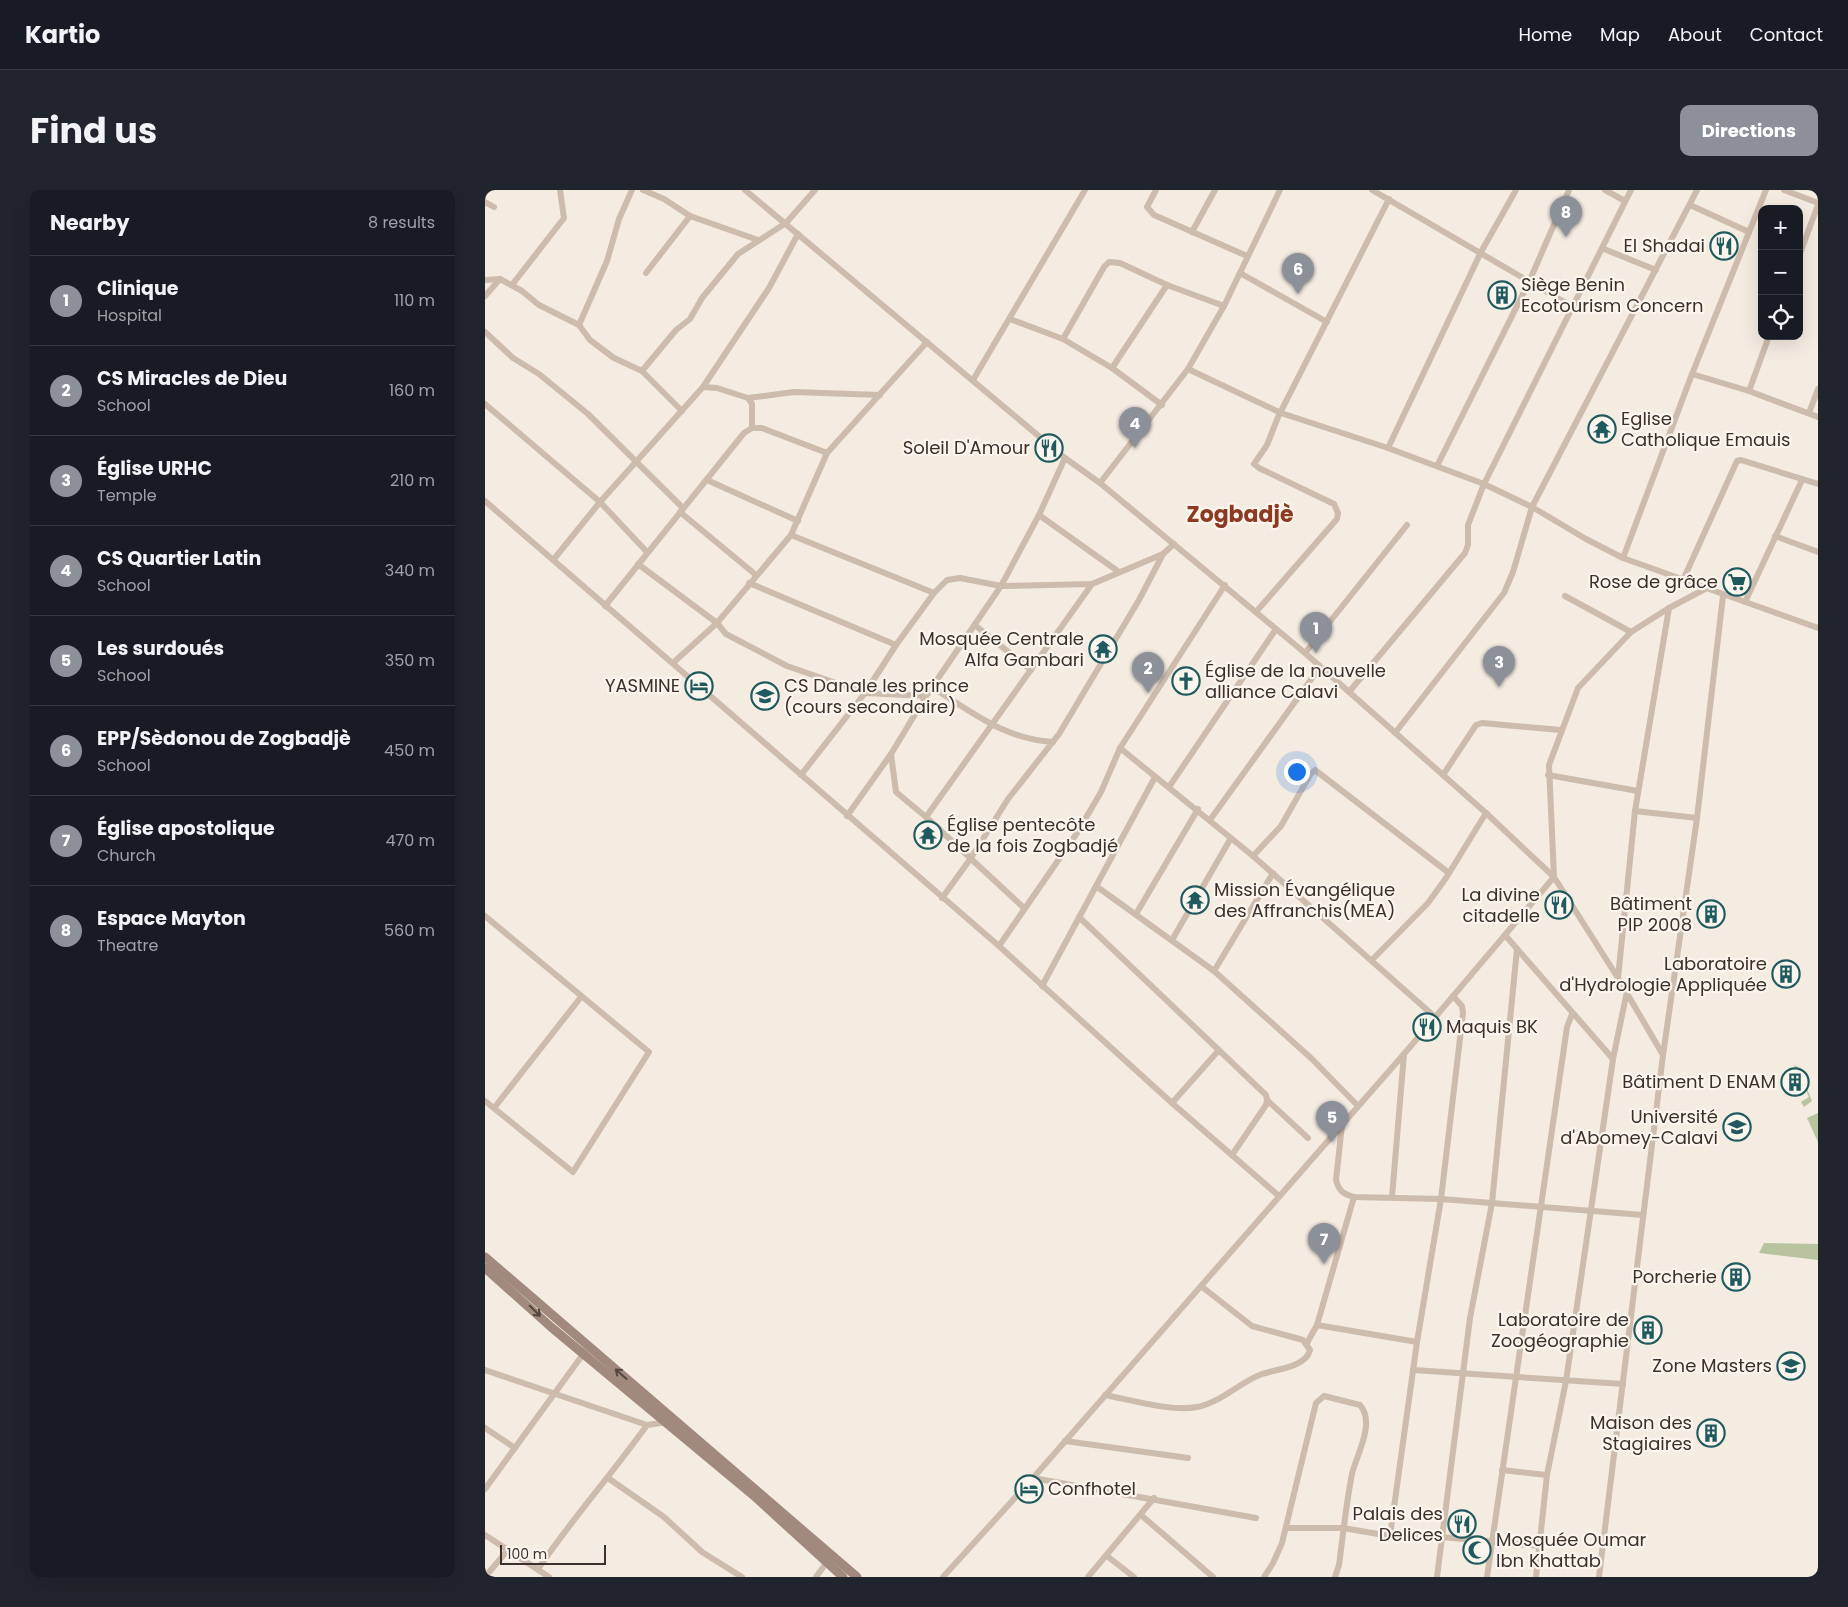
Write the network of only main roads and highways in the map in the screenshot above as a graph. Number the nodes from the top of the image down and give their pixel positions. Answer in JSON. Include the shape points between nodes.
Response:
{"nodes":[{"id":1,"x":485,"y":1257,"type":"edge"},
{"id":2,"x":485,"y":1268,"type":"edge"},
{"id":3,"x":586,"y":1349,"type":"junction"},
{"id":4,"x":669,"y":1419,"type":"junction"},
{"id":5,"x":844,"y":1575,"type":"edge"},
{"id":6,"x":857,"y":1577,"type":"edge"}],
"edges":[{"from":1,"to":3,"type":"main road"},
{"from":2,"to":3,"type":"main road","one_way":true,"via":[[551,1327]]},
{"from":3,"to":4,"type":"main road","via":[[628,1392]]},
{"from":4,"to":5,"type":"main road"},
{"from":4,"to":5,"type":"main road"},
{"from":5,"to":6,"type":"main road"}]}
